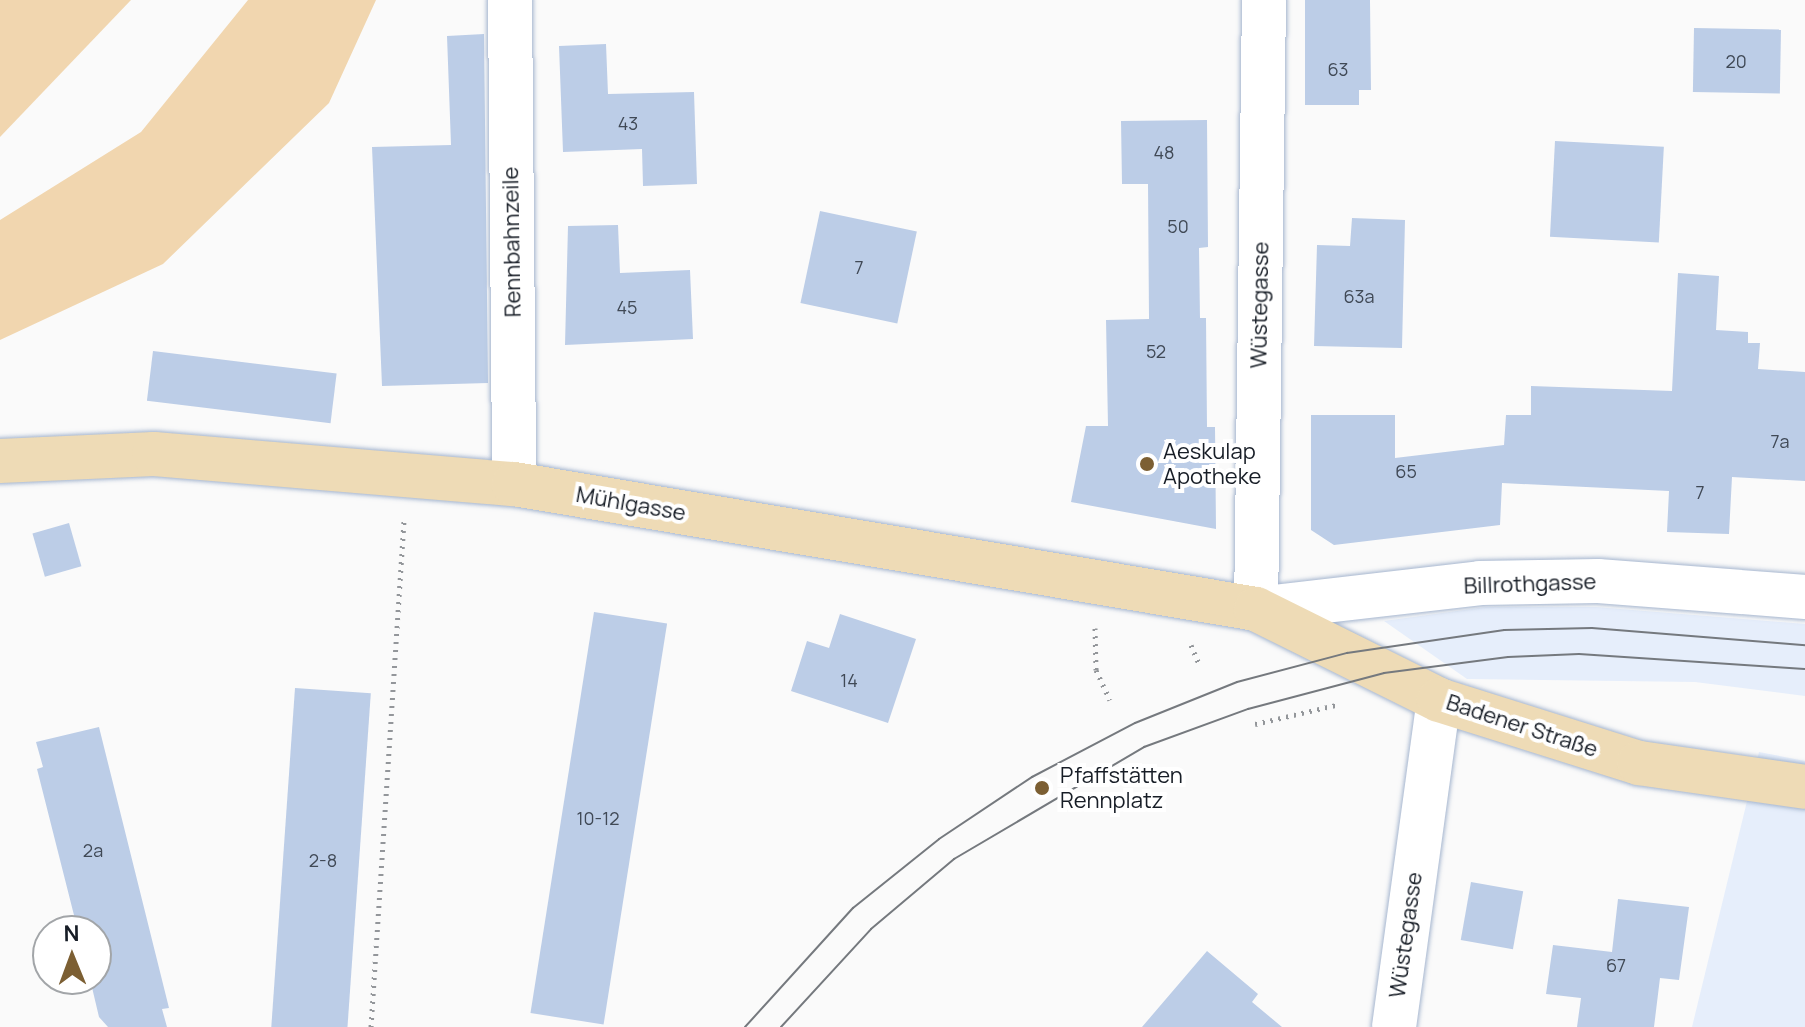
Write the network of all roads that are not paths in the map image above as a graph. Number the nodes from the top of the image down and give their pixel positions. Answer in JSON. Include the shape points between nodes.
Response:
{"nodes":[{"id":1,"x":510,"y":0,"type":"edge"},
{"id":2,"x":1264,"y":0,"type":"edge"},
{"id":3,"x":0,"y":461,"type":"edge"},
{"id":4,"x":514,"y":484,"type":"junction"},
{"id":5,"x":1805,"y":597,"type":"edge"},
{"id":6,"x":1256,"y":609,"type":"junction"},
{"id":7,"x":1425,"y":693,"type":"junction"},
{"id":8,"x":1805,"y":787,"type":"edge"},
{"id":9,"x":1394,"y":1027,"type":"edge"}],
"edges":[{"from":1,"to":4,"type":"street","name":"Rennbahnzeile"},
{"from":2,"to":6,"type":"street","name":"Wüstegasse"},
{"from":3,"to":4,"type":"street","name":"Mühlgasse","via":[[154,454]]},
{"from":4,"to":6,"type":"street","name":"Mühlgasse"},
{"from":5,"to":6,"type":"street","name":"Billrothgasse","via":[[1598,581],[1480,583]]},
{"from":6,"to":7,"type":"street","name":"Badener Straße"},
{"from":7,"to":8,"type":"street","name":"Badener Straße","via":[[1639,763]]},
{"from":7,"to":9,"type":"street","name":"Wüstegasse"}]}
